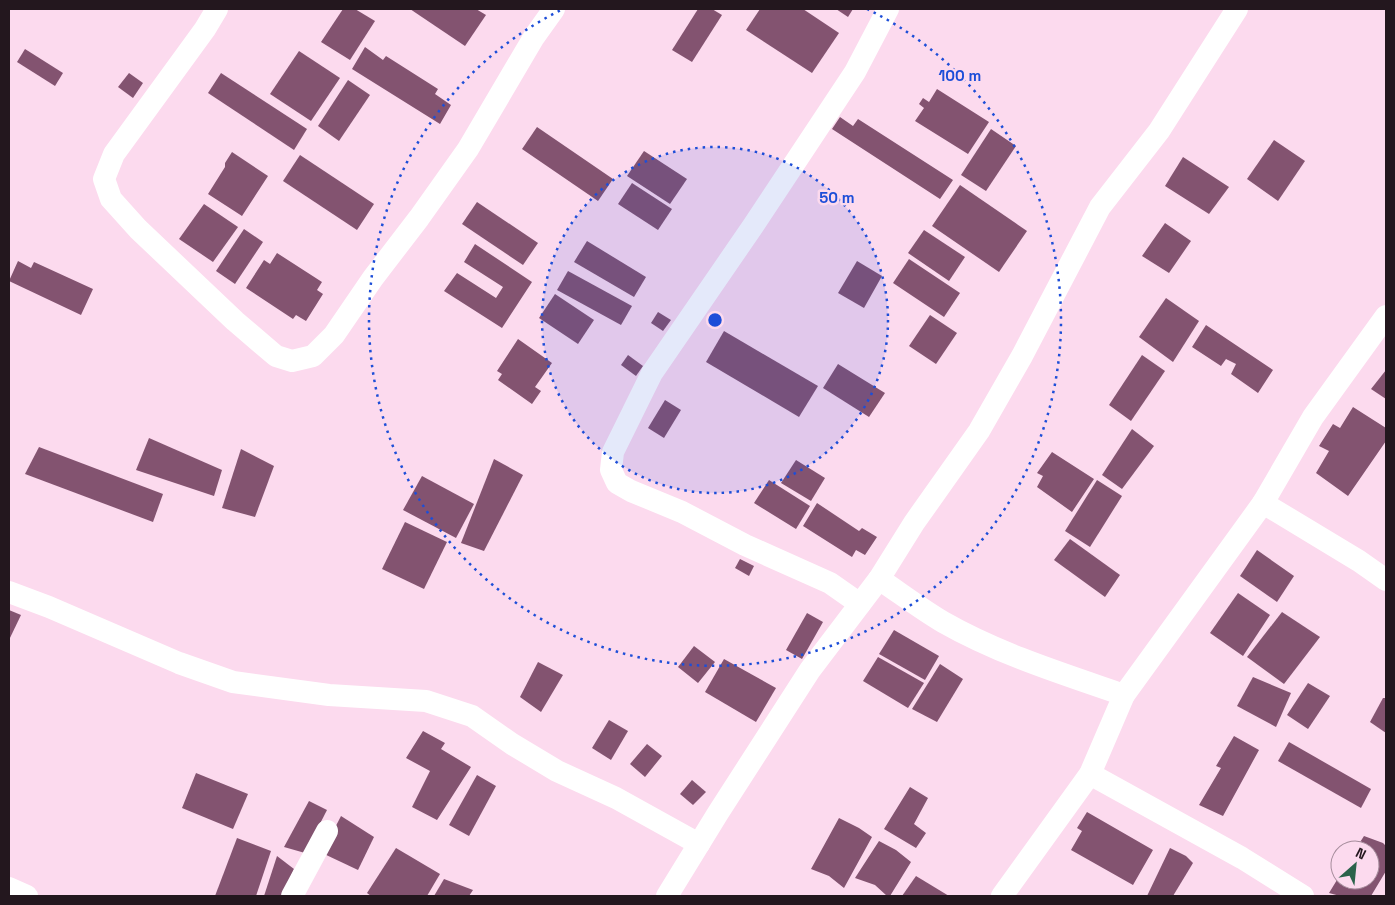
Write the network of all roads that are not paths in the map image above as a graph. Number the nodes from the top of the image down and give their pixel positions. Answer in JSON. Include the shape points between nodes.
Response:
{"nodes":[{"id":1,"x":217,"y":9,"type":"edge"},
{"id":2,"x":554,"y":9,"type":"edge"},
{"id":3,"x":888,"y":9,"type":"edge"},
{"id":4,"x":1229,"y":12,"type":"edge"},
{"id":5,"x":1386,"y":316,"type":"edge"},
{"id":6,"x":1264,"y":503,"type":"junction"},
{"id":7,"x":879,"y":579,"type":"junction"},
{"id":8,"x":1386,"y":580,"type":"edge"},
{"id":9,"x":9,"y":592,"type":"edge"},
{"id":10,"x":860,"y":604,"type":"junction"},
{"id":11,"x":1124,"y":695,"type":"junction"},
{"id":12,"x":1090,"y":774,"type":"junction"},
{"id":13,"x":327,"y":831,"type":"dead end"},
{"id":14,"x":699,"y":844,"type":"junction"},
{"id":15,"x":9,"y":888,"type":"edge"},
{"id":16,"x":27,"y":896,"type":"edge"},
{"id":17,"x":292,"y":896,"type":"edge"},
{"id":18,"x":667,"y":896,"type":"edge"},
{"id":19,"x":1002,"y":896,"type":"edge"},
{"id":20,"x":1303,"y":896,"type":"edge"}],
"edges":[{"from":1,"to":2,"type":"street","via":[[114,154],[104,179],[111,199],[138,229],[255,338],[276,356],[292,361],[313,356],[334,335],[468,148]]},
{"from":3,"to":10,"type":"street","via":[[855,72],[652,373],[613,452],[611,470],[617,483],[631,491],[830,583]]},
{"from":4,"to":7,"type":"street","via":[[1159,132],[1100,207],[979,431]]},
{"from":5,"to":6,"type":"street","via":[[1313,417]]},
{"from":6,"to":8,"type":"street"},
{"from":6,"to":11,"type":"street"},
{"from":7,"to":10,"type":"street"},
{"from":7,"to":11,"type":"street","via":[[942,622],[1011,654]]},
{"from":9,"to":14,"type":"street","via":[[179,663],[233,682],[329,695],[426,701],[472,716],[557,771],[616,798]]},
{"from":10,"to":14,"type":"street","via":[[810,670]]},
{"from":11,"to":12,"type":"street"},
{"from":12,"to":19,"type":"street"},
{"from":12,"to":20,"type":"street","via":[[1242,858]]},
{"from":13,"to":17,"type":"street"},
{"from":14,"to":18,"type":"street"},
{"from":15,"to":16,"type":"street"}]}
